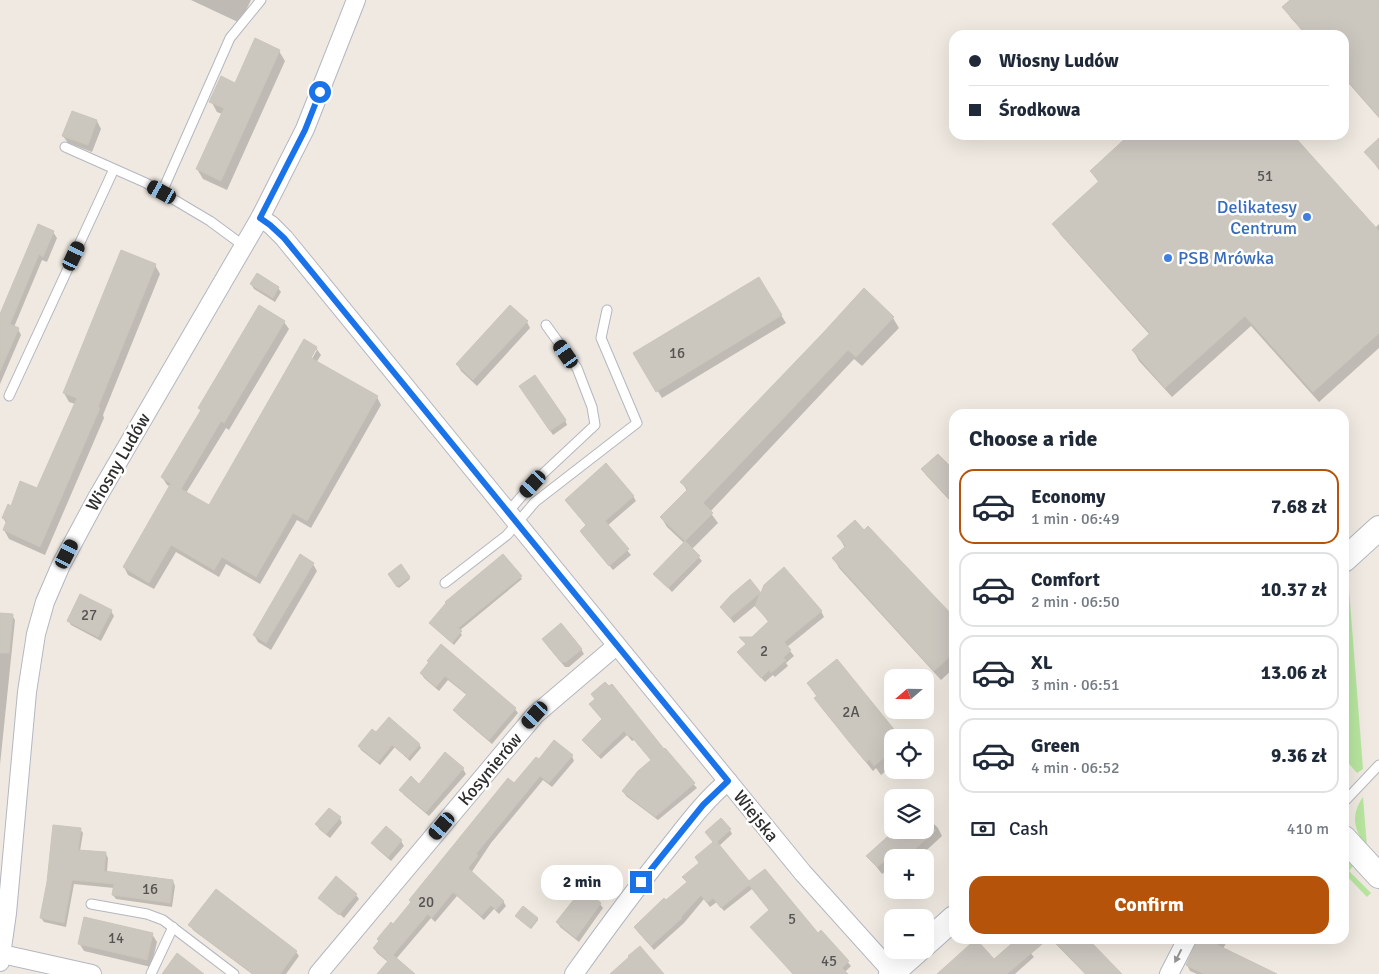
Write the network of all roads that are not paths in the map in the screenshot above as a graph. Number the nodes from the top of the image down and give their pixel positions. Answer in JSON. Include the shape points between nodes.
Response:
{"nodes":[{"id":1,"x":261,"y":0,"type":"edge"},
{"id":2,"x":356,"y":0,"type":"edge"},
{"id":3,"x":64,"y":147,"type":"dead end"},
{"id":4,"x":114,"y":169,"type":"junction"},
{"id":5,"x":162,"y":192,"type":"junction"},
{"id":6,"x":260,"y":218,"type":"junction"},
{"id":7,"x":244,"y":246,"type":"junction"},
{"id":8,"x":607,"y":310,"type":"dead end"},
{"id":9,"x":546,"y":325,"type":"dead end"},
{"id":10,"x":9,"y":396,"type":"dead end"},
{"id":11,"x":512,"y":517,"type":"junction"},
{"id":12,"x":1379,"y":528,"type":"edge"},
{"id":13,"x":1349,"y":555,"type":"edge"},
{"id":14,"x":445,"y":583,"type":"dead end"},
{"id":15,"x":616,"y":646,"type":"junction"},
{"id":16,"x":1379,"y":766,"type":"edge"},
{"id":17,"x":728,"y":781,"type":"junction"},
{"id":18,"x":1349,"y":797,"type":"edge"},
{"id":19,"x":1349,"y":843,"type":"edge"},
{"id":20,"x":1379,"y":876,"type":"edge"},
{"id":21,"x":91,"y":904,"type":"dead end"},
{"id":22,"x":3,"y":913,"type":"edge"},
{"id":23,"x":949,"y":922,"type":"edge"},
{"id":24,"x":173,"y":927,"type":"junction"},
{"id":25,"x":934,"y":936,"type":"edge"},
{"id":26,"x":1184,"y":944,"type":"edge"},
{"id":27,"x":1,"y":958,"type":"edge"},
{"id":28,"x":908,"y":959,"type":"edge"},
{"id":29,"x":92,"y":974,"type":"edge"},
{"id":30,"x":151,"y":974,"type":"edge"},
{"id":31,"x":234,"y":974,"type":"edge"},
{"id":32,"x":318,"y":974,"type":"edge"},
{"id":33,"x":574,"y":974,"type":"edge"},
{"id":34,"x":892,"y":974,"type":"edge"},
{"id":35,"x":1169,"y":974,"type":"edge"}],
"edges":[{"from":1,"to":5,"type":"lane","via":[[230,38]]},
{"from":2,"to":6,"type":"street","name":"Wiosny Ludów","via":[[305,130]]},
{"from":3,"to":4,"type":"lane"},
{"from":4,"to":5,"type":"lane"},
{"from":4,"to":10,"type":"lane"},
{"from":5,"to":7,"type":"lane"},
{"from":6,"to":7,"type":"street","name":"Wiosny Ludów"},
{"from":6,"to":11,"type":"street","name":"Wiejska","via":[[284,238]]},
{"from":7,"to":22,"type":"street","name":"Wiosny Ludów","via":[[93,506],[45,602],[36,634],[27,692]]},
{"from":8,"to":11,"type":"lane","via":[[601,338],[636,423]]},
{"from":9,"to":11,"type":"lane","via":[[577,368],[592,407],[595,425],[533,484]]},
{"from":11,"to":14,"type":"lane","via":[[506,535]]},
{"from":11,"to":15,"type":"street","name":"Wiejska"},
{"from":12,"to":13,"type":"main road"},
{"from":15,"to":17,"type":"street","name":"Wiejska"},
{"from":15,"to":32,"type":"street","name":"Kosynierów","via":[[535,715]]},
{"from":16,"to":18,"type":"lane"},
{"from":17,"to":33,"type":"street","via":[[695,815]]},
{"from":17,"to":34,"type":"street","name":"Wiejska","via":[[803,874]]},
{"from":19,"to":20,"type":"main road"},
{"from":21,"to":24,"type":"lane","via":[[156,916]]},
{"from":22,"to":27,"type":"street","name":"Wiosny Ludów"},
{"from":23,"to":25,"type":"main road"},
{"from":24,"to":30,"type":"lane"},
{"from":24,"to":31,"type":"lane"},
{"from":26,"to":35,"type":"street","one_way":true},
{"from":27,"to":29,"type":"street"},
{"from":28,"to":34,"type":"main road"}]}
